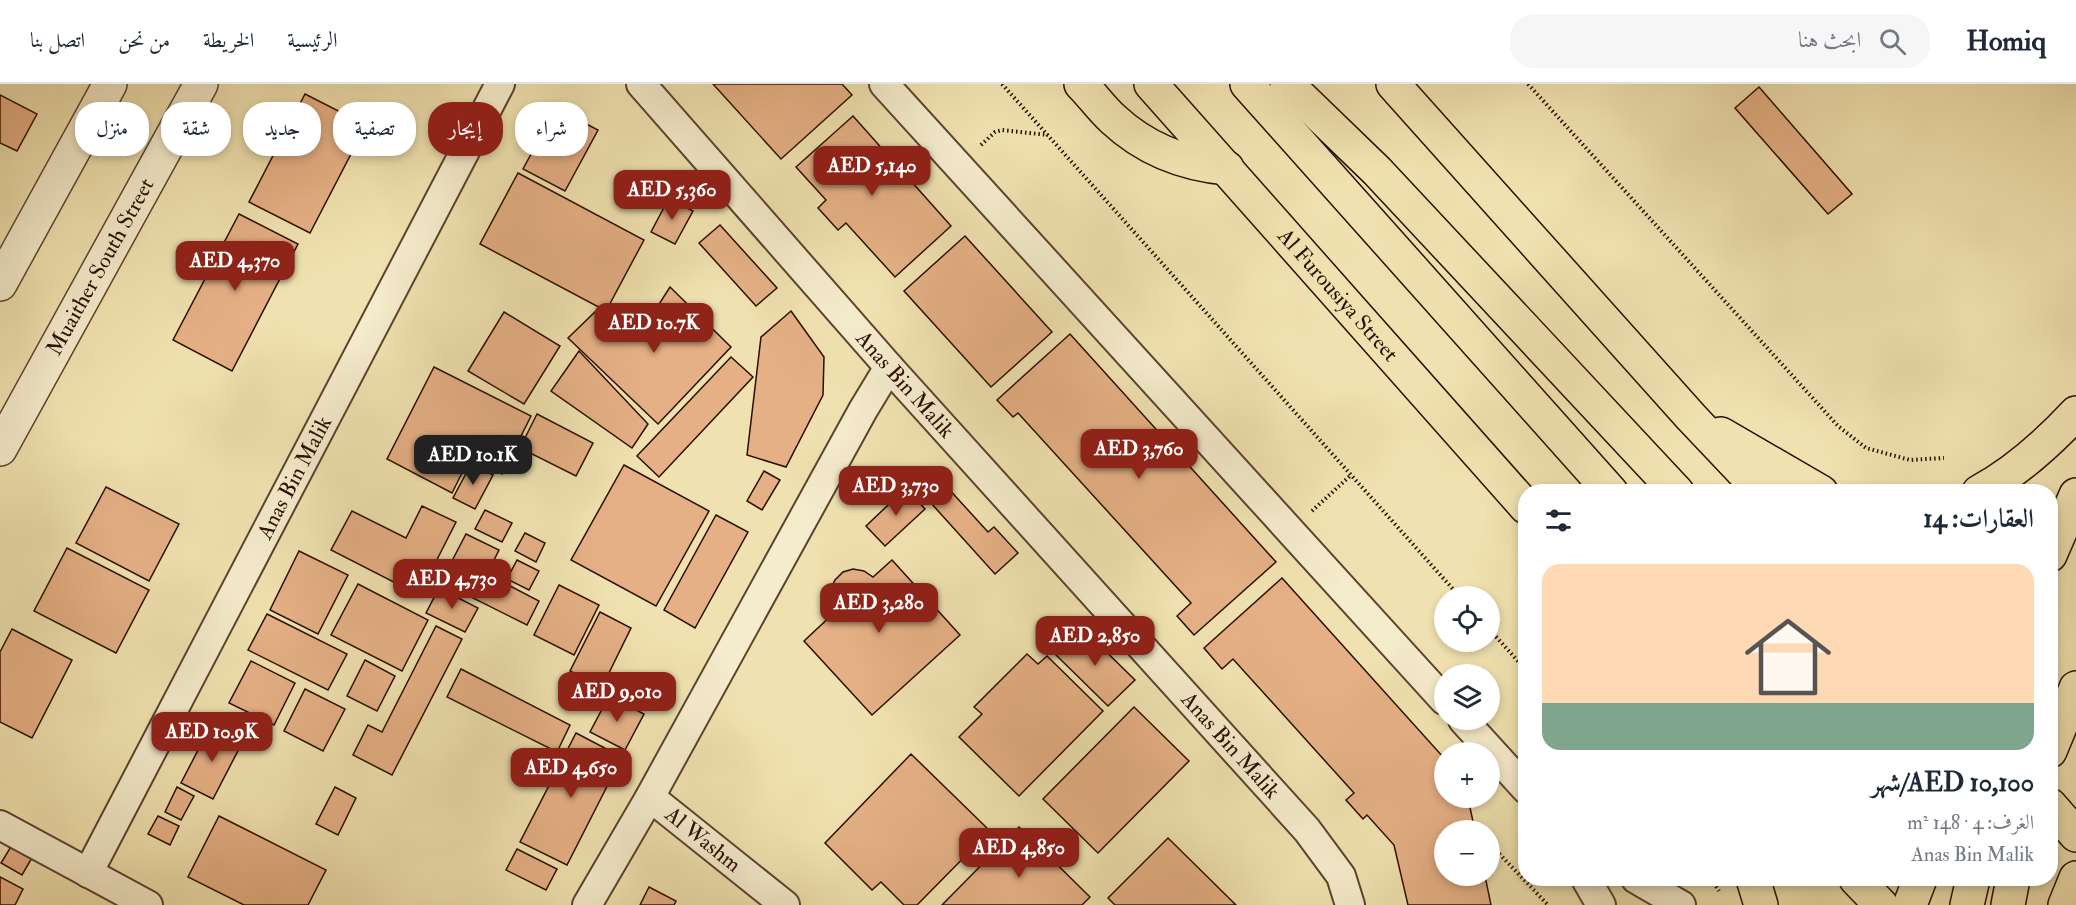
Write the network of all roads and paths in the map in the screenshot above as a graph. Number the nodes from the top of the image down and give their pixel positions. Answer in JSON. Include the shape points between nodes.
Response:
{"nodes":[{"id":1,"x":110,"y":84,"type":"edge"},
{"id":2,"x":201,"y":84,"type":"edge"},
{"id":3,"x":500,"y":84,"type":"edge"},
{"id":4,"x":641,"y":84,"type":"edge"},
{"id":5,"x":884,"y":84,"type":"edge"},
{"id":6,"x":1002,"y":84,"type":"edge"},
{"id":7,"x":1081,"y":84,"type":"edge"},
{"id":8,"x":1151,"y":84,"type":"edge"},
{"id":9,"x":1247,"y":84,"type":"edge"},
{"id":10,"x":1287,"y":84,"type":"edge"},
{"id":11,"x":1393,"y":84,"type":"edge"},
{"id":12,"x":1528,"y":84,"type":"edge"},
{"id":13,"x":1048,"y":135,"type":"junction"},
{"id":14,"x":959,"y":167,"type":"junction"},
{"id":15,"x":1227,"y":168,"type":"junction"},
{"id":16,"x":0,"y":284,"type":"edge"},
{"id":17,"x":889,"y":367,"type":"junction"},
{"id":18,"x":2076,"y":413,"type":"edge"},
{"id":19,"x":1691,"y":417,"type":"junction"},
{"id":20,"x":0,"y":448,"type":"edge"},
{"id":21,"x":1944,"y":458,"type":"dead end"},
{"id":22,"x":1351,"y":475,"type":"junction"},
{"id":23,"x":1604,"y":484,"type":"edge"},
{"id":24,"x":1670,"y":484,"type":"edge"},
{"id":25,"x":1754,"y":484,"type":"edge"},
{"id":26,"x":1807,"y":484,"type":"edge"},
{"id":27,"x":1992,"y":484,"type":"edge"},
{"id":28,"x":2076,"y":495,"type":"edge"},
{"id":29,"x":1518,"y":498,"type":"edge"},
{"id":30,"x":1290,"y":530,"type":"junction"},
{"id":31,"x":2058,"y":537,"type":"edge"},
{"id":32,"x":1450,"y":586,"type":"edge"},
{"id":33,"x":1500,"y":641,"type":"edge"},
{"id":34,"x":1518,"y":661,"type":"edge"},
{"id":35,"x":2076,"y":688,"type":"edge"},
{"id":36,"x":1434,"y":689,"type":"edge"},
{"id":37,"x":1472,"y":730,"type":"edge"},
{"id":38,"x":2058,"y":740,"type":"edge"},
{"id":39,"x":1518,"y":780,"type":"edge"},
{"id":40,"x":650,"y":796,"type":"junction"},
{"id":41,"x":2058,"y":814,"type":"edge"},
{"id":42,"x":0,"y":825,"type":"edge"},
{"id":43,"x":2076,"y":835,"type":"edge"},
{"id":44,"x":1500,"y":855,"type":"edge"},
{"id":45,"x":88,"y":873,"type":"junction"},
{"id":46,"x":1518,"y":873,"type":"edge"},
{"id":47,"x":2076,"y":878,"type":"edge"},
{"id":48,"x":1530,"y":886,"type":"edge"},
{"id":49,"x":1590,"y":886,"type":"edge"},
{"id":50,"x":1648,"y":886,"type":"edge"},
{"id":51,"x":1755,"y":886,"type":"edge"},
{"id":52,"x":1863,"y":886,"type":"edge"},
{"id":53,"x":1917,"y":886,"type":"edge"},
{"id":54,"x":1971,"y":886,"type":"edge"},
{"id":55,"x":2012,"y":886,"type":"edge"},
{"id":56,"x":148,"y":905,"type":"edge"},
{"id":57,"x":587,"y":905,"type":"edge"},
{"id":58,"x":785,"y":905,"type":"edge"},
{"id":59,"x":1350,"y":905,"type":"edge"},
{"id":60,"x":1548,"y":905,"type":"edge"},
{"id":61,"x":1600,"y":905,"type":"edge"},
{"id":62,"x":1681,"y":905,"type":"edge"},
{"id":63,"x":1761,"y":905,"type":"edge"},
{"id":64,"x":1881,"y":905,"type":"edge"},
{"id":65,"x":1910,"y":905,"type":"edge"},
{"id":66,"x":1967,"y":905,"type":"edge"},
{"id":67,"x":2008,"y":905,"type":"edge"},
{"id":68,"x":2065,"y":905,"type":"edge"}],
"edges":[{"from":1,"to":16,"type":"street"},
{"from":2,"to":20,"type":"street","name":"Muaither South Street"},
{"from":3,"to":45,"type":"street","name":"Anas Bin Malik"},
{"from":4,"to":17,"type":"street","name":"Anas Bin Malik"},
{"from":5,"to":14,"type":"street"},
{"from":6,"to":13,"type":"path"},
{"from":7,"to":15,"type":"main road","via":[[1111,117],[1145,144],[1184,161]]},
{"from":8,"to":15,"type":"main road","name":"Al Furousiya Street"},
{"from":9,"to":23,"type":"main road"},
{"from":10,"to":24,"type":"main road","via":[[1377,171]]},
{"from":11,"to":19,"type":"main road"},
{"from":12,"to":21,"type":"path","via":[[1838,426],[1866,448],[1910,460]]},
{"from":13,"to":14,"type":"path","via":[[995,132]]},
{"from":13,"to":22,"type":"path"},
{"from":14,"to":30,"type":"street"},
{"from":15,"to":29,"type":"main road","name":"Al Furousiya Street"},
{"from":17,"to":40,"type":"street"},
{"from":17,"to":59,"type":"street","name":"Anas Bin Malik","via":[[1307,830],[1341,876]]},
{"from":18,"to":27,"type":"main road","via":[[2033,456]]},
{"from":19,"to":25,"type":"main road"},
{"from":19,"to":26,"type":"main road"},
{"from":22,"to":30,"type":"path"},
{"from":22,"to":32,"type":"path"},
{"from":28,"to":31,"type":"main road"},
{"from":30,"to":36,"type":"street"},
{"from":33,"to":34,"type":"path"},
{"from":35,"to":38,"type":"main road"},
{"from":37,"to":39,"type":"street"},
{"from":40,"to":57,"type":"street"},
{"from":40,"to":58,"type":"street","name":"Al Washm"},
{"from":41,"to":43,"type":"main road"},
{"from":42,"to":45,"type":"street"},
{"from":44,"to":46,"type":"path"},
{"from":45,"to":56,"type":"street"},
{"from":47,"to":68,"type":"main road"},
{"from":48,"to":60,"type":"path"},
{"from":49,"to":61,"type":"street"},
{"from":50,"to":62,"type":"street"},
{"from":51,"to":63,"type":"main road"},
{"from":52,"to":64,"type":"main road"},
{"from":53,"to":65,"type":"main road"},
{"from":54,"to":66,"type":"main road"},
{"from":55,"to":67,"type":"main road"}]}
